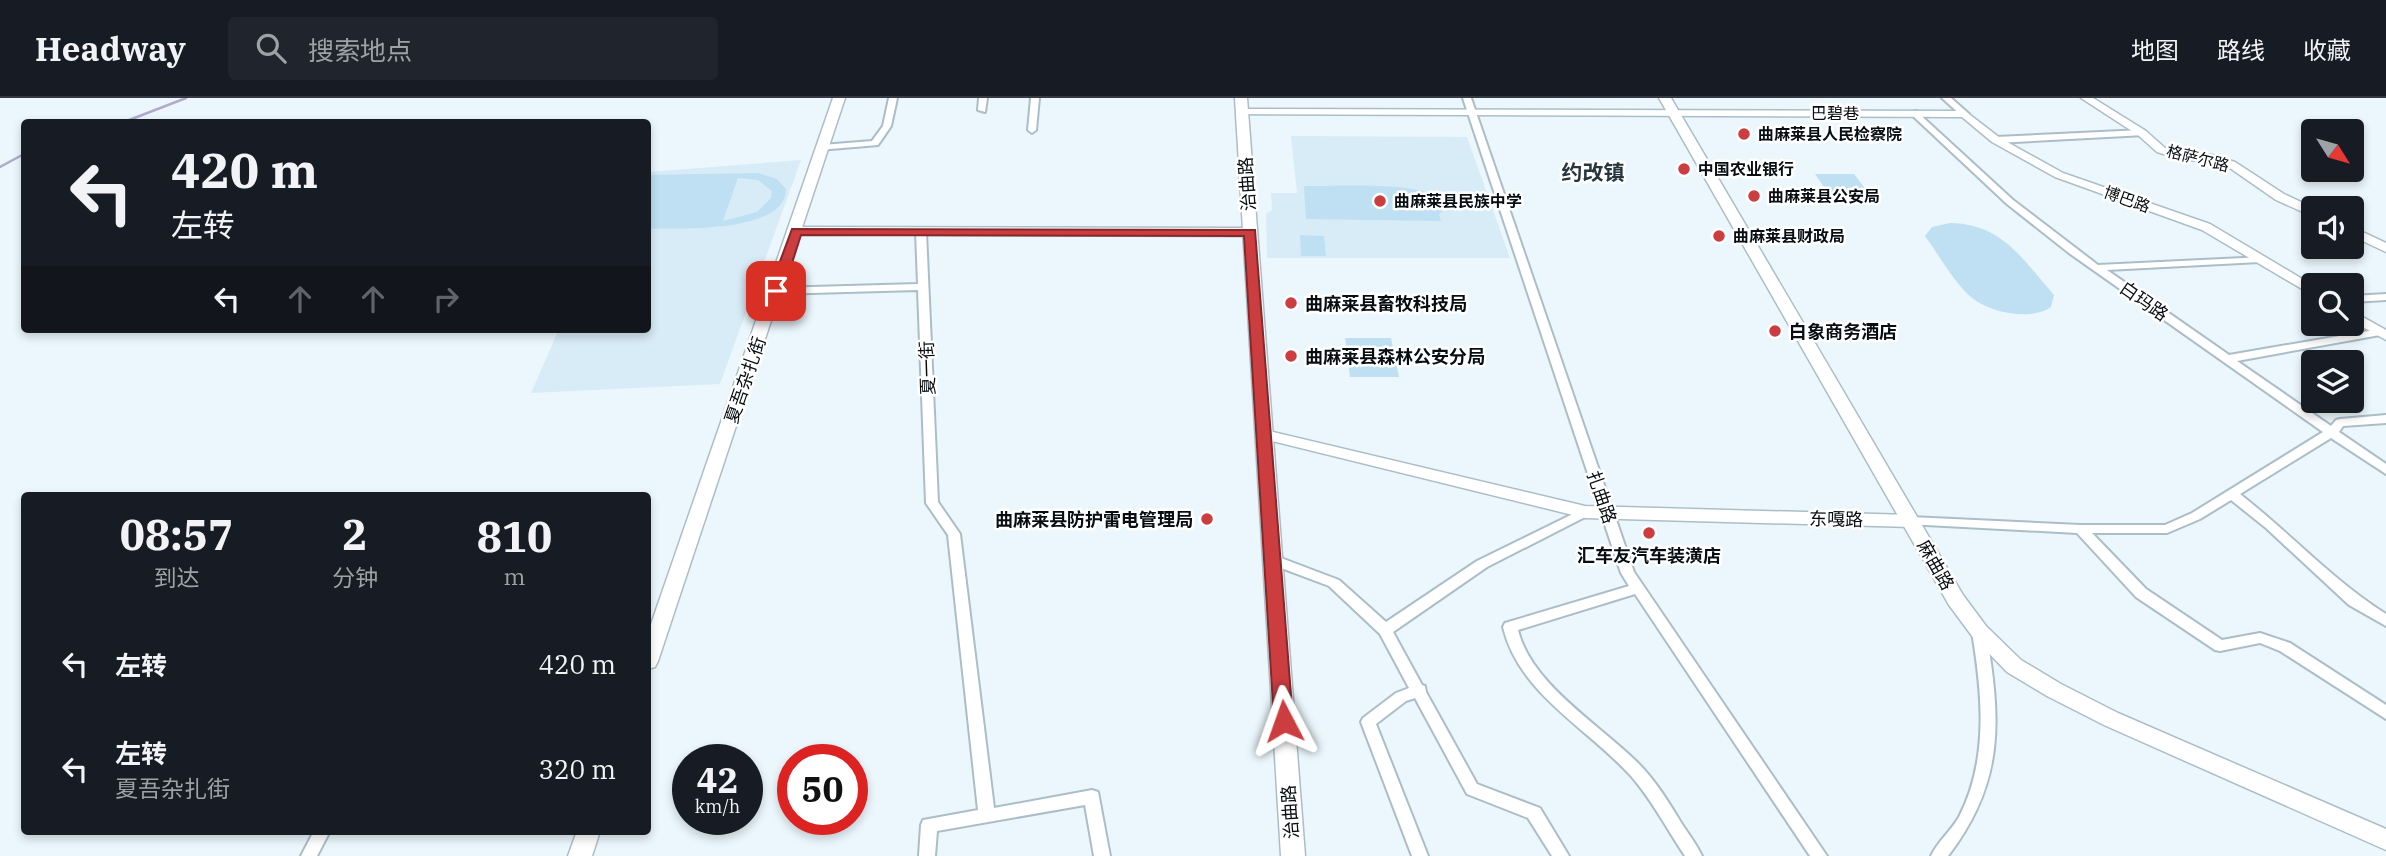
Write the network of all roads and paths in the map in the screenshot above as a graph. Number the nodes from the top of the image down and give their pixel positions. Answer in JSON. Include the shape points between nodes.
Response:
{"nodes":[{"id":1,"x":839,"y":98,"type":"edge"},
{"id":2,"x":893,"y":98,"type":"edge"},
{"id":3,"x":983,"y":98,"type":"edge"},
{"id":4,"x":1035,"y":98,"type":"edge"},
{"id":5,"x":1467,"y":98,"type":"edge"},
{"id":6,"x":1946,"y":98,"type":"edge"},
{"id":7,"x":2086,"y":98,"type":"edge"},
{"id":8,"x":1242,"y":105,"type":"edge"},
{"id":9,"x":1670,"y":105,"type":"edge"},
{"id":10,"x":982,"y":110,"type":"dead end"},
{"id":11,"x":1472,"y":113,"type":"junction"},
{"id":12,"x":1916,"y":114,"type":"junction"},
{"id":13,"x":1965,"y":114,"type":"junction"},
{"id":14,"x":1032,"y":130,"type":"dead end"},
{"id":15,"x":2142,"y":133,"type":"junction"},
{"id":16,"x":1996,"y":139,"type":"junction"},
{"id":17,"x":822,"y":148,"type":"junction"},
{"id":18,"x":2301,"y":207,"type":"edge"},
{"id":19,"x":796,"y":231,"type":"junction"},
{"id":20,"x":920,"y":232,"type":"junction"},
{"id":21,"x":1250,"y":232,"type":"junction"},
{"id":22,"x":2364,"y":237,"type":"edge"},
{"id":23,"x":2386,"y":247,"type":"edge"},
{"id":24,"x":2260,"y":259,"type":"junction"},
{"id":25,"x":2096,"y":268,"type":"junction"},
{"id":26,"x":2301,"y":284,"type":"edge"},
{"id":27,"x":923,"y":287,"type":"junction"},
{"id":28,"x":776,"y":291,"type":"junction"},
{"id":29,"x":2386,"y":297,"type":"edge"},
{"id":30,"x":2364,"y":298,"type":"edge"},
{"id":31,"x":2364,"y":322,"type":"edge"},
{"id":32,"x":2383,"y":334,"type":"edge"},
{"id":33,"x":2228,"y":359,"type":"junction"},
{"id":34,"x":2386,"y":419,"type":"edge"},
{"id":35,"x":2332,"y":432,"type":"junction"},
{"id":36,"x":1265,"y":435,"type":"junction"},
{"id":37,"x":2386,"y":470,"type":"edge"},
{"id":38,"x":2232,"y":494,"type":"junction"},
{"id":39,"x":1585,"y":512,"type":"junction"},
{"id":40,"x":1607,"y":514,"type":"junction"},
{"id":41,"x":1911,"y":521,"type":"junction"},
{"id":42,"x":2080,"y":529,"type":"junction"},
{"id":43,"x":1273,"y":560,"type":"junction"},
{"id":44,"x":1638,"y":588,"type":"junction"},
{"id":45,"x":2386,"y":621,"type":"edge"},
{"id":46,"x":1385,"y":630,"type":"junction"},
{"id":47,"x":1979,"y":631,"type":"junction"},
{"id":48,"x":651,"y":652,"type":"edge"},
{"id":49,"x":1420,"y":690,"type":"junction"},
{"id":50,"x":2386,"y":713,"type":"edge"},
{"id":51,"x":987,"y":816,"type":"junction"},
{"id":52,"x":319,"y":835,"type":"edge"},
{"id":53,"x":588,"y":835,"type":"edge"},
{"id":54,"x":2386,"y":840,"type":"edge"},
{"id":55,"x":309,"y":856,"type":"edge"},
{"id":56,"x":580,"y":856,"type":"edge"},
{"id":57,"x":927,"y":856,"type":"edge"},
{"id":58,"x":1102,"y":856,"type":"edge"},
{"id":59,"x":1293,"y":856,"type":"edge"},
{"id":60,"x":1420,"y":856,"type":"edge"},
{"id":61,"x":1561,"y":856,"type":"edge"},
{"id":62,"x":1694,"y":856,"type":"edge"},
{"id":63,"x":1819,"y":856,"type":"edge"},
{"id":64,"x":1939,"y":856,"type":"edge"}],
"edges":[{"from":1,"to":17,"type":"main road","name":"夏吾杂扎街"},
{"from":2,"to":17,"type":"street","via":[[887,126],[876,143]]},
{"from":3,"to":10,"type":"street"},
{"from":4,"to":14,"type":"street"},
{"from":5,"to":11,"type":"street","name":"扎曲路"},
{"from":6,"to":13,"type":"street","name":"博巴路"},
{"from":7,"to":15,"type":"street","name":"格萨尔路"},
{"from":8,"to":11,"type":"street","name":"巴碧巷"},
{"from":8,"to":21,"type":"main road","name":"治曲路"},
{"from":9,"to":11,"type":"street","name":"巴碧巷"},
{"from":9,"to":12,"type":"street","name":"巴碧巷"},
{"from":9,"to":41,"type":"main road","name":"麻曲路"},
{"from":11,"to":40,"type":"street","name":"扎曲路"},
{"from":12,"to":13,"type":"street","name":"巴碧巷"},
{"from":12,"to":25,"type":"street","name":"白玛路","via":[[2010,202]]},
{"from":13,"to":16,"type":"street","name":"博巴路"},
{"from":15,"to":16,"type":"street"},
{"from":15,"to":18,"type":"street","name":"格萨尔路","via":[[2161,150],[2231,164]]},
{"from":16,"to":24,"type":"street","name":"博巴路","via":[[2059,175],[2206,227]]},
{"from":17,"to":19,"type":"main road","name":"夏吾杂扎街"},
{"from":19,"to":20,"type":"street"},
{"from":19,"to":28,"type":"main road","name":"夏吾杂扎街"},
{"from":20,"to":21,"type":"street"},
{"from":20,"to":27,"type":"street","name":"夏一街"},
{"from":21,"to":36,"type":"main road","name":"治曲路"},
{"from":22,"to":23,"type":"street"},
{"from":24,"to":25,"type":"street"},
{"from":24,"to":26,"type":"street","name":"博巴路"},
{"from":25,"to":33,"type":"street","name":"白玛路"},
{"from":27,"to":28,"type":"street"},
{"from":27,"to":51,"type":"street","name":"夏一街","via":[[932,503],[954,534]]},
{"from":28,"to":48,"type":"main road","name":"夏吾杂扎街"},
{"from":29,"to":30,"type":"street"},
{"from":31,"to":32,"type":"street"},
{"from":32,"to":33,"type":"street"},
{"from":33,"to":35,"type":"street","name":"白玛路"},
{"from":34,"to":35,"type":"street","name":"东嘎路","via":[[2340,423]]},
{"from":35,"to":37,"type":"street","name":"白玛路"},
{"from":35,"to":38,"type":"street","name":"东嘎路"},
{"from":36,"to":39,"type":"street","name":"东嘎路"},
{"from":36,"to":43,"type":"main road","name":"治曲路"},
{"from":38,"to":42,"type":"street","name":"东嘎路","via":[[2167,529]]},
{"from":38,"to":45,"type":"street","via":[[2354,601]]},
{"from":39,"to":40,"type":"street","name":"东嘎路"},
{"from":39,"to":46,"type":"street","via":[[1482,564]]},
{"from":40,"to":41,"type":"street","name":"东嘎路"},
{"from":40,"to":44,"type":"street","name":"扎曲路"},
{"from":41,"to":42,"type":"street","name":"东嘎路"},
{"from":41,"to":47,"type":"main road","name":"麻曲路"},
{"from":42,"to":50,"type":"street","via":[[2141,593],[2220,646],[2260,638],[2285,647]]},
{"from":43,"to":46,"type":"street","via":[[1334,583]]},
{"from":43,"to":59,"type":"main road","name":"治曲路"},
{"from":44,"to":62,"type":"street","via":[[1510,627],[1510,638],[1548,691],[1637,772]]},
{"from":44,"to":63,"type":"street","name":"扎曲路"},
{"from":46,"to":49,"type":"street"},
{"from":47,"to":54,"type":"main road","name":"麻曲路","via":[[2014,666],[2053,690]]},
{"from":47,"to":64,"type":"street","via":[[1990,697],[1986,763],[1967,818]]},
{"from":49,"to":60,"type":"street","via":[[1401,697],[1368,722]]},
{"from":49,"to":61,"type":"street","via":[[1472,789],[1534,813]]},
{"from":51,"to":57,"type":"street","via":[[929,825]]},
{"from":51,"to":58,"type":"street","via":[[1092,797]]},
{"from":52,"to":55,"type":"street"},
{"from":53,"to":56,"type":"main road"}]}
